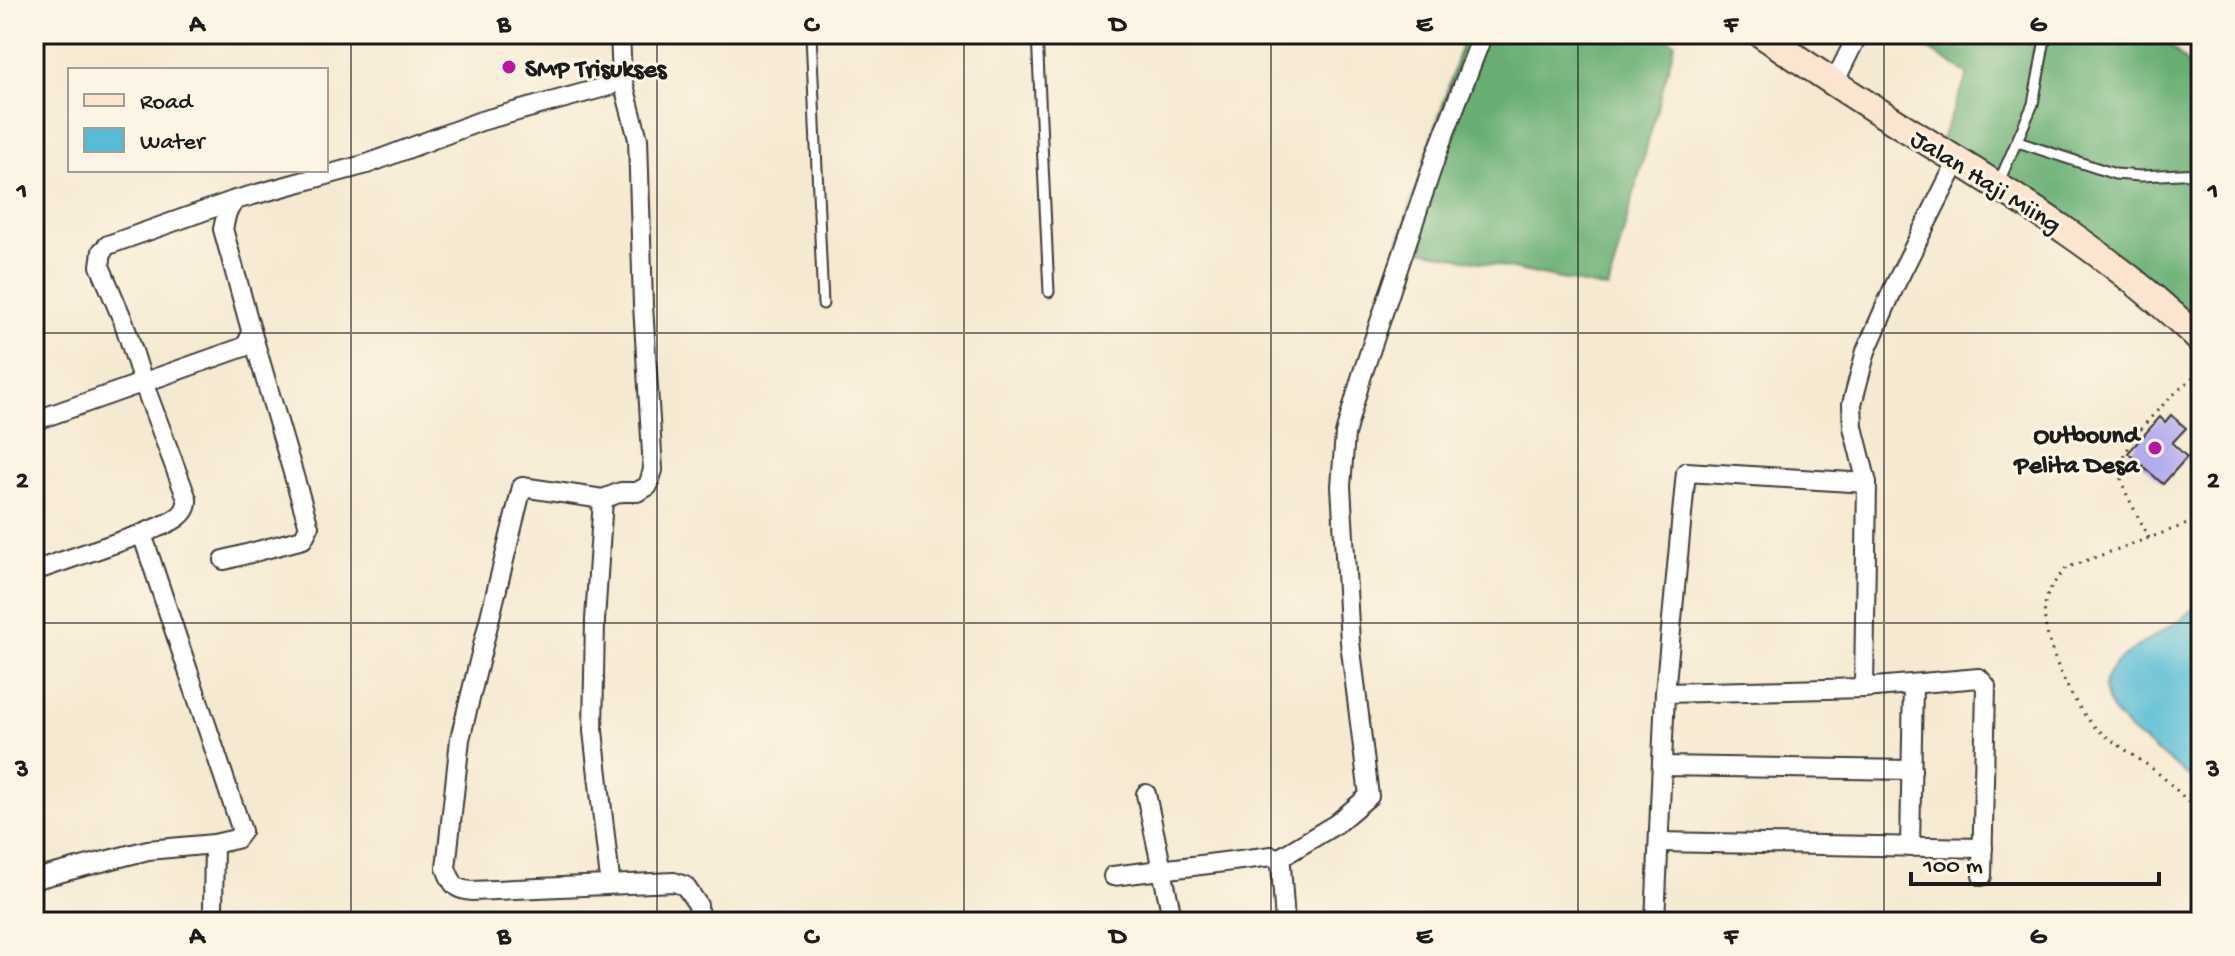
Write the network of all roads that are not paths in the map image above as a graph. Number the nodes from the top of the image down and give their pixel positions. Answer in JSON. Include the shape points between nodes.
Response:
{"nodes":[{"id":1,"x":620,"y":34,"type":"edge"},
{"id":2,"x":811,"y":34,"type":"edge"},
{"id":3,"x":1037,"y":34,"type":"edge"},
{"id":4,"x":1483,"y":34,"type":"edge"},
{"id":5,"x":1761,"y":34,"type":"edge"},
{"id":6,"x":1858,"y":34,"type":"edge"},
{"id":7,"x":2046,"y":34,"type":"edge"},
{"id":8,"x":622,"y":78,"type":"junction"},
{"id":9,"x":1834,"y":83,"type":"junction"},
{"id":10,"x":2018,"y":142,"type":"junction"},
{"id":11,"x":1958,"y":160,"type":"junction"},
{"id":12,"x":2201,"y":173,"type":"edge"},
{"id":13,"x":1998,"y":184,"type":"junction"},
{"id":14,"x":235,"y":200,"type":"junction"},
{"id":15,"x":1049,"y":292,"type":"dead end"},
{"id":16,"x":823,"y":304,"type":"dead end"},
{"id":17,"x":251,"y":330,"type":"junction"},
{"id":18,"x":2201,"y":341,"type":"edge"},
{"id":19,"x":143,"y":382,"type":"junction"},
{"id":20,"x":34,"y":421,"type":"edge"},
{"id":21,"x":1867,"y":483,"type":"junction"},
{"id":22,"x":603,"y":499,"type":"junction"},
{"id":23,"x":142,"y":534,"type":"junction"},
{"id":24,"x":224,"y":560,"type":"dead end"},
{"id":25,"x":34,"y":571,"type":"edge"},
{"id":26,"x":1913,"y":684,"type":"junction"},
{"id":27,"x":1864,"y":688,"type":"junction"},
{"id":28,"x":1665,"y":693,"type":"junction"},
{"id":29,"x":1662,"y":766,"type":"junction"},
{"id":30,"x":1912,"y":770,"type":"junction"},
{"id":31,"x":1146,"y":794,"type":"dead end"},
{"id":32,"x":1659,"y":842,"type":"junction"},
{"id":33,"x":214,"y":844,"type":"junction"},
{"id":34,"x":1910,"y":847,"type":"junction"},
{"id":35,"x":1983,"y":848,"type":"junction"},
{"id":36,"x":1278,"y":859,"type":"junction"},
{"id":37,"x":1162,"y":871,"type":"junction"},
{"id":38,"x":1113,"y":876,"type":"dead end"},
{"id":39,"x":1982,"y":876,"type":"dead end"},
{"id":40,"x":39,"y":878,"type":"dead end"},
{"id":41,"x":614,"y":884,"type":"junction"},
{"id":42,"x":213,"y":909,"type":"dead end"},
{"id":43,"x":699,"y":922,"type":"edge"},
{"id":44,"x":1173,"y":922,"type":"edge"},
{"id":45,"x":1285,"y":922,"type":"edge"},
{"id":46,"x":1655,"y":922,"type":"edge"}],
"edges":[{"from":1,"to":8,"type":"street"},
{"from":2,"to":16,"type":"lane"},
{"from":3,"to":15,"type":"lane"},
{"from":4,"to":36,"type":"street","via":[[1437,153],[1345,434],[1341,486],[1350,642],[1369,796],[1336,824]]},
{"from":5,"to":9,"type":"main road","name":"Jalan Haji Miing"},
{"from":6,"to":9,"type":"street"},
{"from":7,"to":10,"type":"lane","via":[[2033,104]]},
{"from":8,"to":14,"type":"street","via":[[481,121],[367,164]]},
{"from":8,"to":22,"type":"street","via":[[638,139],[653,470],[648,486]]},
{"from":9,"to":11,"type":"main road","name":"Jalan Haji Miing"},
{"from":10,"to":12,"type":"lane","via":[[2115,174]]},
{"from":10,"to":13,"type":"lane"},
{"from":11,"to":13,"type":"main road","name":"Jalan Haji Miing"},
{"from":11,"to":21,"type":"street","via":[[1866,351],[1852,404]]},
{"from":13,"to":18,"type":"main road","name":"Jalan Haji Miing","via":[[2096,251]]},
{"from":14,"to":17,"type":"street","via":[[223,229]]},
{"from":14,"to":19,"type":"street","via":[[102,251],[100,266]]},
{"from":17,"to":19,"type":"street","via":[[244,347]]},
{"from":17,"to":24,"type":"street","via":[[309,527],[303,539]]},
{"from":19,"to":20,"type":"street"},
{"from":19,"to":23,"type":"street","via":[[188,508]]},
{"from":21,"to":27,"type":"street"},
{"from":21,"to":28,"type":"street","via":[[1686,472]]},
{"from":22,"to":41,"type":"street","via":[[593,731]]},
{"from":22,"to":41,"type":"street","via":[[522,487],[460,739],[446,868],[459,890]]},
{"from":23,"to":25,"type":"street"},
{"from":23,"to":33,"type":"street","via":[[242,831],[236,839]]},
{"from":26,"to":27,"type":"street"},
{"from":26,"to":30,"type":"street"},
{"from":26,"to":35,"type":"street","via":[[1979,678],[1986,686]]},
{"from":27,"to":28,"type":"street"},
{"from":28,"to":29,"type":"street"},
{"from":29,"to":30,"type":"street"},
{"from":29,"to":32,"type":"street"},
{"from":30,"to":34,"type":"street"},
{"from":31,"to":37,"type":"street"},
{"from":32,"to":34,"type":"street"},
{"from":32,"to":46,"type":"street"},
{"from":33,"to":40,"type":"street","via":[[148,850]]},
{"from":33,"to":42,"type":"street"},
{"from":34,"to":35,"type":"street"},
{"from":35,"to":39,"type":"street"},
{"from":36,"to":37,"type":"street"},
{"from":36,"to":45,"type":"street"},
{"from":37,"to":38,"type":"street"},
{"from":37,"to":44,"type":"street"},
{"from":41,"to":43,"type":"street","via":[[685,886],[698,905]]}]}
